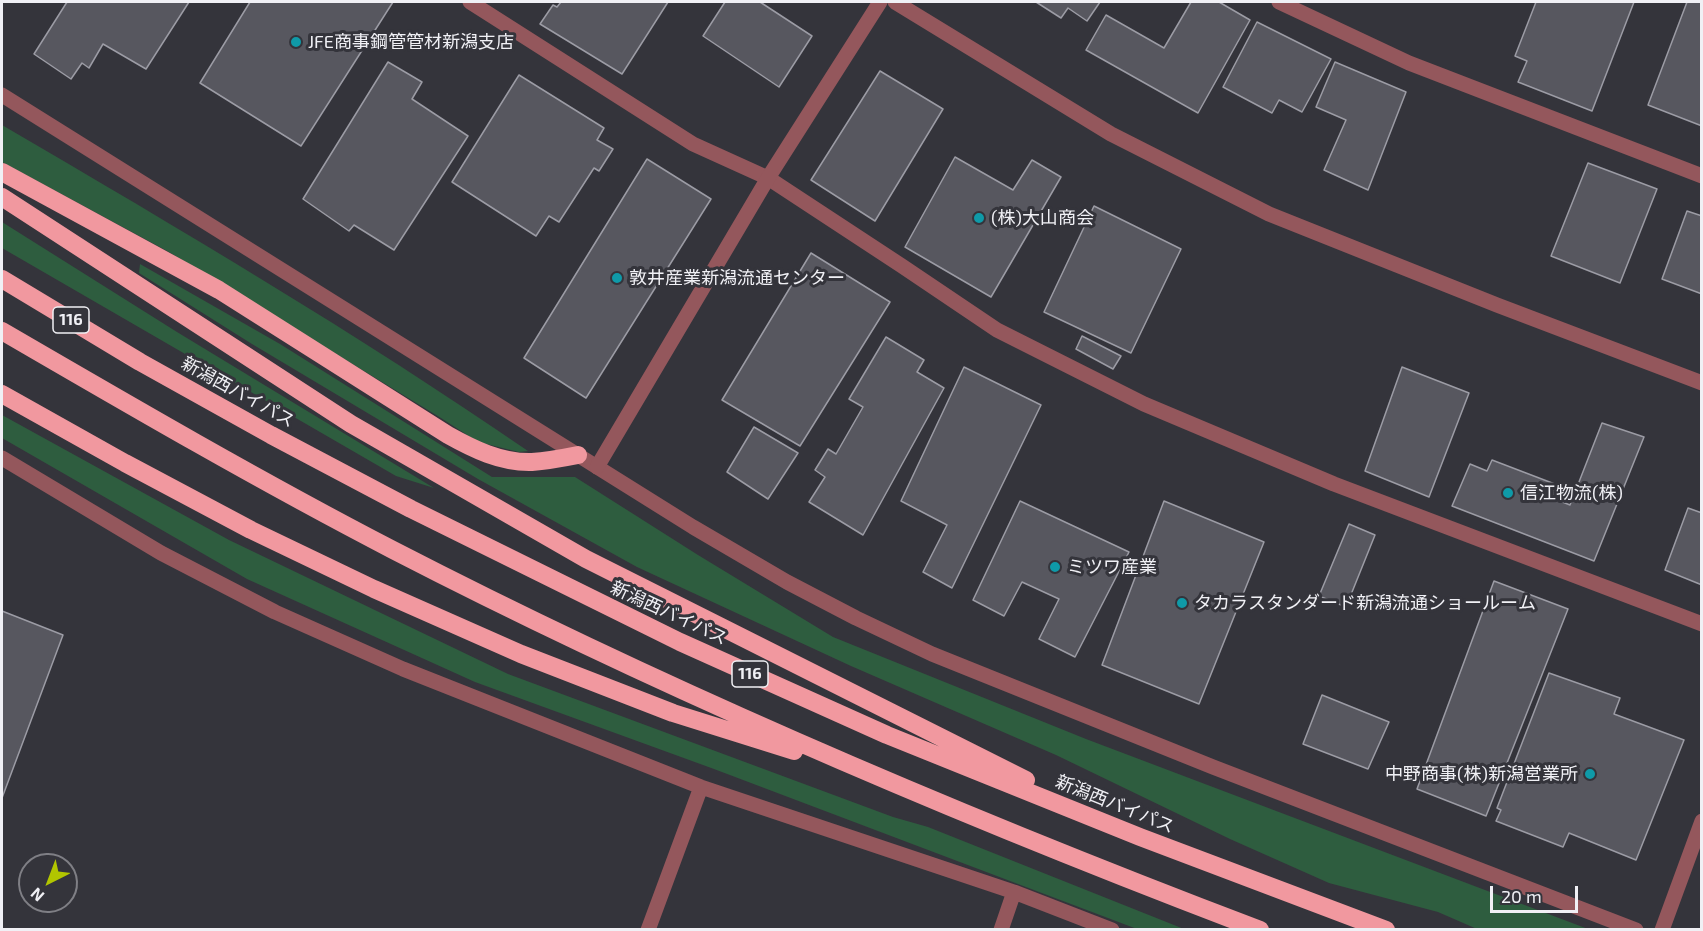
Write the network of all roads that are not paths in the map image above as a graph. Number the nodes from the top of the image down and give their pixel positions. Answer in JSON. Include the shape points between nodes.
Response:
{"nodes":[{"id":1,"x":470,"y":2,"type":"edge"},
{"id":2,"x":880,"y":2,"type":"edge"},
{"id":3,"x":895,"y":2,"type":"edge"},
{"id":4,"x":1279,"y":2,"type":"edge"},
{"id":5,"x":2,"y":95,"type":"edge"},
{"id":6,"x":2,"y":172,"type":"edge"},
{"id":7,"x":1701,"y":176,"type":"edge"},
{"id":8,"x":768,"y":178,"type":"junction"},
{"id":9,"x":2,"y":197,"type":"edge"},
{"id":10,"x":2,"y":279,"type":"edge"},
{"id":11,"x":2,"y":331,"type":"edge"},
{"id":12,"x":1701,"y":383,"type":"edge"},
{"id":13,"x":2,"y":393,"type":"edge"},
{"id":14,"x":578,"y":456,"type":"junction"},
{"id":15,"x":2,"y":458,"type":"edge"},
{"id":16,"x":597,"y":467,"type":"junction"},
{"id":17,"x":1701,"y":624,"type":"edge"},
{"id":18,"x":876,"y":777,"type":"junction"},
{"id":19,"x":701,"y":787,"type":"junction"},
{"id":20,"x":1701,"y":821,"type":"edge"},
{"id":21,"x":1140,"y":837,"type":"junction"},
{"id":22,"x":1014,"y":892,"type":"junction"},
{"id":23,"x":648,"y":930,"type":"edge"},
{"id":24,"x":1001,"y":930,"type":"edge"},
{"id":25,"x":1112,"y":930,"type":"edge"},
{"id":26,"x":1260,"y":930,"type":"edge"},
{"id":27,"x":1386,"y":930,"type":"edge"},
{"id":28,"x":1636,"y":930,"type":"edge"},
{"id":29,"x":1662,"y":930,"type":"edge"}],
"edges":[{"from":1,"to":8,"type":"street","via":[[693,144]]},
{"from":2,"to":8,"type":"street"},
{"from":3,"to":12,"type":"street","via":[[1110,134],[1269,214]]},
{"from":4,"to":7,"type":"street","via":[[1409,63]]},
{"from":5,"to":14,"type":"street"},
{"from":6,"to":14,"type":"highway","via":[[219,290],[470,447],[490,456],[530,462]]},
{"from":8,"to":16,"type":"street"},
{"from":8,"to":17,"type":"street","via":[[997,330],[1144,404],[1335,484]]},
{"from":9,"to":21,"type":"highway","via":[[351,424],[586,559]]},
{"from":10,"to":21,"type":"highway","name":"新潟西バイパス","number":"116","via":[[271,435],[680,642],[888,735]]},
{"from":11,"to":18,"type":"highway","number":"116","via":[[393,549],[662,682]]},
{"from":13,"to":18,"type":"highway","via":[[251,530],[521,654],[673,713]]},
{"from":14,"to":16,"type":"street"},
{"from":15,"to":19,"type":"street","via":[[161,553],[275,612],[404,669]]},
{"from":16,"to":28,"type":"street","via":[[787,582],[932,654]]},
{"from":18,"to":26,"type":"highway","number":"116"},
{"from":19,"to":22,"type":"street"},
{"from":19,"to":23,"type":"street"},
{"from":20,"to":29,"type":"street"},
{"from":21,"to":27,"type":"highway","name":"新潟西バイパス","number":"116"},
{"from":22,"to":24,"type":"street"},
{"from":22,"to":25,"type":"street"}]}
